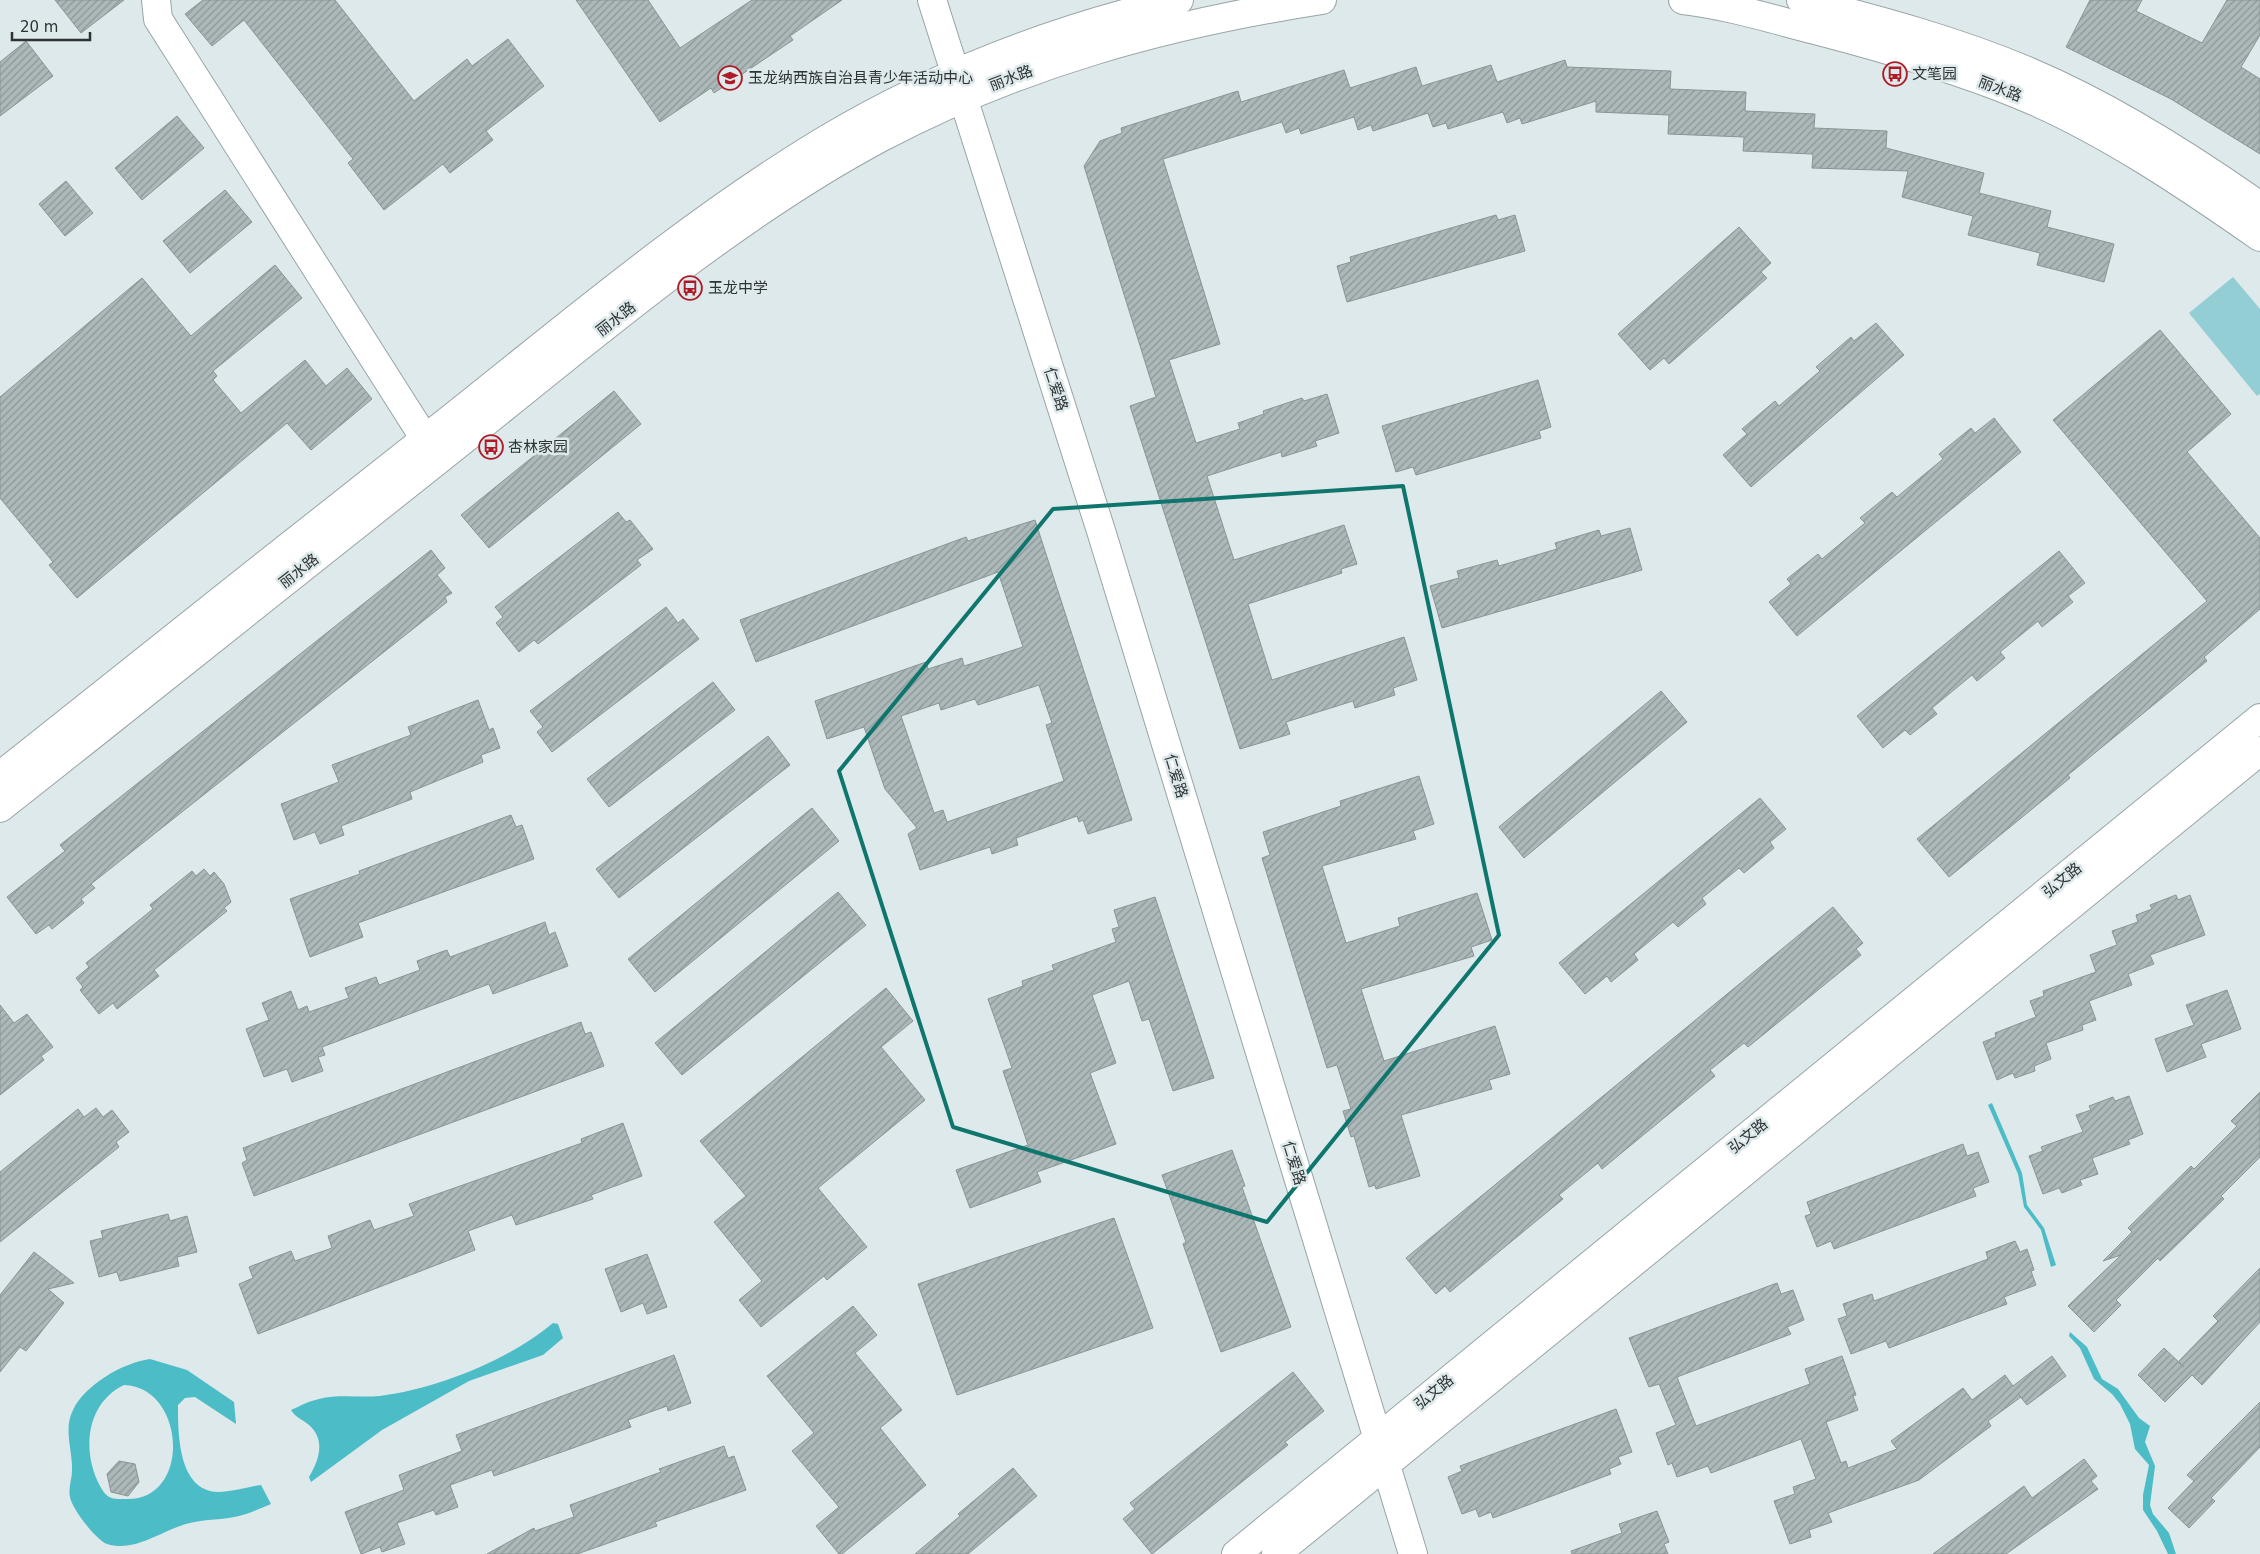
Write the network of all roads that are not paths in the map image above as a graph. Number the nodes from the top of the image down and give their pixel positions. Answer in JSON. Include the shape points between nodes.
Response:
{"nodes":[{"id":1,"x":156,"y":0,"type":"edge"},
{"id":2,"x":932,"y":0,"type":"edge"},
{"id":3,"x":1179,"y":0,"type":"edge"},
{"id":4,"x":1322,"y":0,"type":"edge"},
{"id":5,"x":1682,"y":0,"type":"edge"},
{"id":6,"x":1801,"y":0,"type":"edge"},
{"id":7,"x":960,"y":86,"type":"junction"},
{"id":8,"x":2260,"y":206,"type":"edge"},
{"id":9,"x":2260,"y":238,"type":"edge"},
{"id":10,"x":425,"y":439,"type":"junction"},
{"id":11,"x":2260,"y":718,"type":"edge"},
{"id":12,"x":2260,"y":751,"type":"edge"},
{"id":13,"x":0,"y":776,"type":"edge"},
{"id":14,"x":0,"y":808,"type":"edge"},
{"id":15,"x":1378,"y":1438,"type":"junction"},
{"id":16,"x":1386,"y":1464,"type":"junction"},
{"id":17,"x":1236,"y":1554,"type":"edge"},
{"id":18,"x":1276,"y":1554,"type":"edge"},
{"id":19,"x":1413,"y":1554,"type":"edge"}],
"edges":[{"from":1,"to":10,"type":"street","via":[[158,19]]},
{"from":2,"to":7,"type":"street","name":"仁爱路"},
{"from":3,"to":7,"type":"street","name":"丽水路","via":[[1085,25],[1027,45]]},
{"from":4,"to":7,"type":"street","name":"丽水路","via":[[1152,32],[1036,69]]},
{"from":5,"to":9,"type":"street","name":"丽水路","via":[[1844,37],[2021,96],[2149,163]]},
{"from":6,"to":8,"type":"street","name":"丽水路","via":[[1912,31],[2032,73],[2162,142]]},
{"from":7,"to":10,"type":"street","name":"丽水路","via":[[866,117],[777,170],[658,254]]},
{"from":7,"to":14,"type":"street","name":"丽水路","via":[[791,191],[674,274]]},
{"from":7,"to":15,"type":"street","name":"仁爱路","via":[[1102,534]]},
{"from":10,"to":13,"type":"street","name":"丽水路"},
{"from":11,"to":15,"type":"street","name":"弘文路"},
{"from":12,"to":16,"type":"street","name":"弘文路"},
{"from":15,"to":16,"type":"street","name":"仁爱路"},
{"from":15,"to":17,"type":"street","name":"弘文路"},
{"from":16,"to":18,"type":"street","name":"弘文路"},
{"from":16,"to":19,"type":"street","name":"仁爱路"}]}
